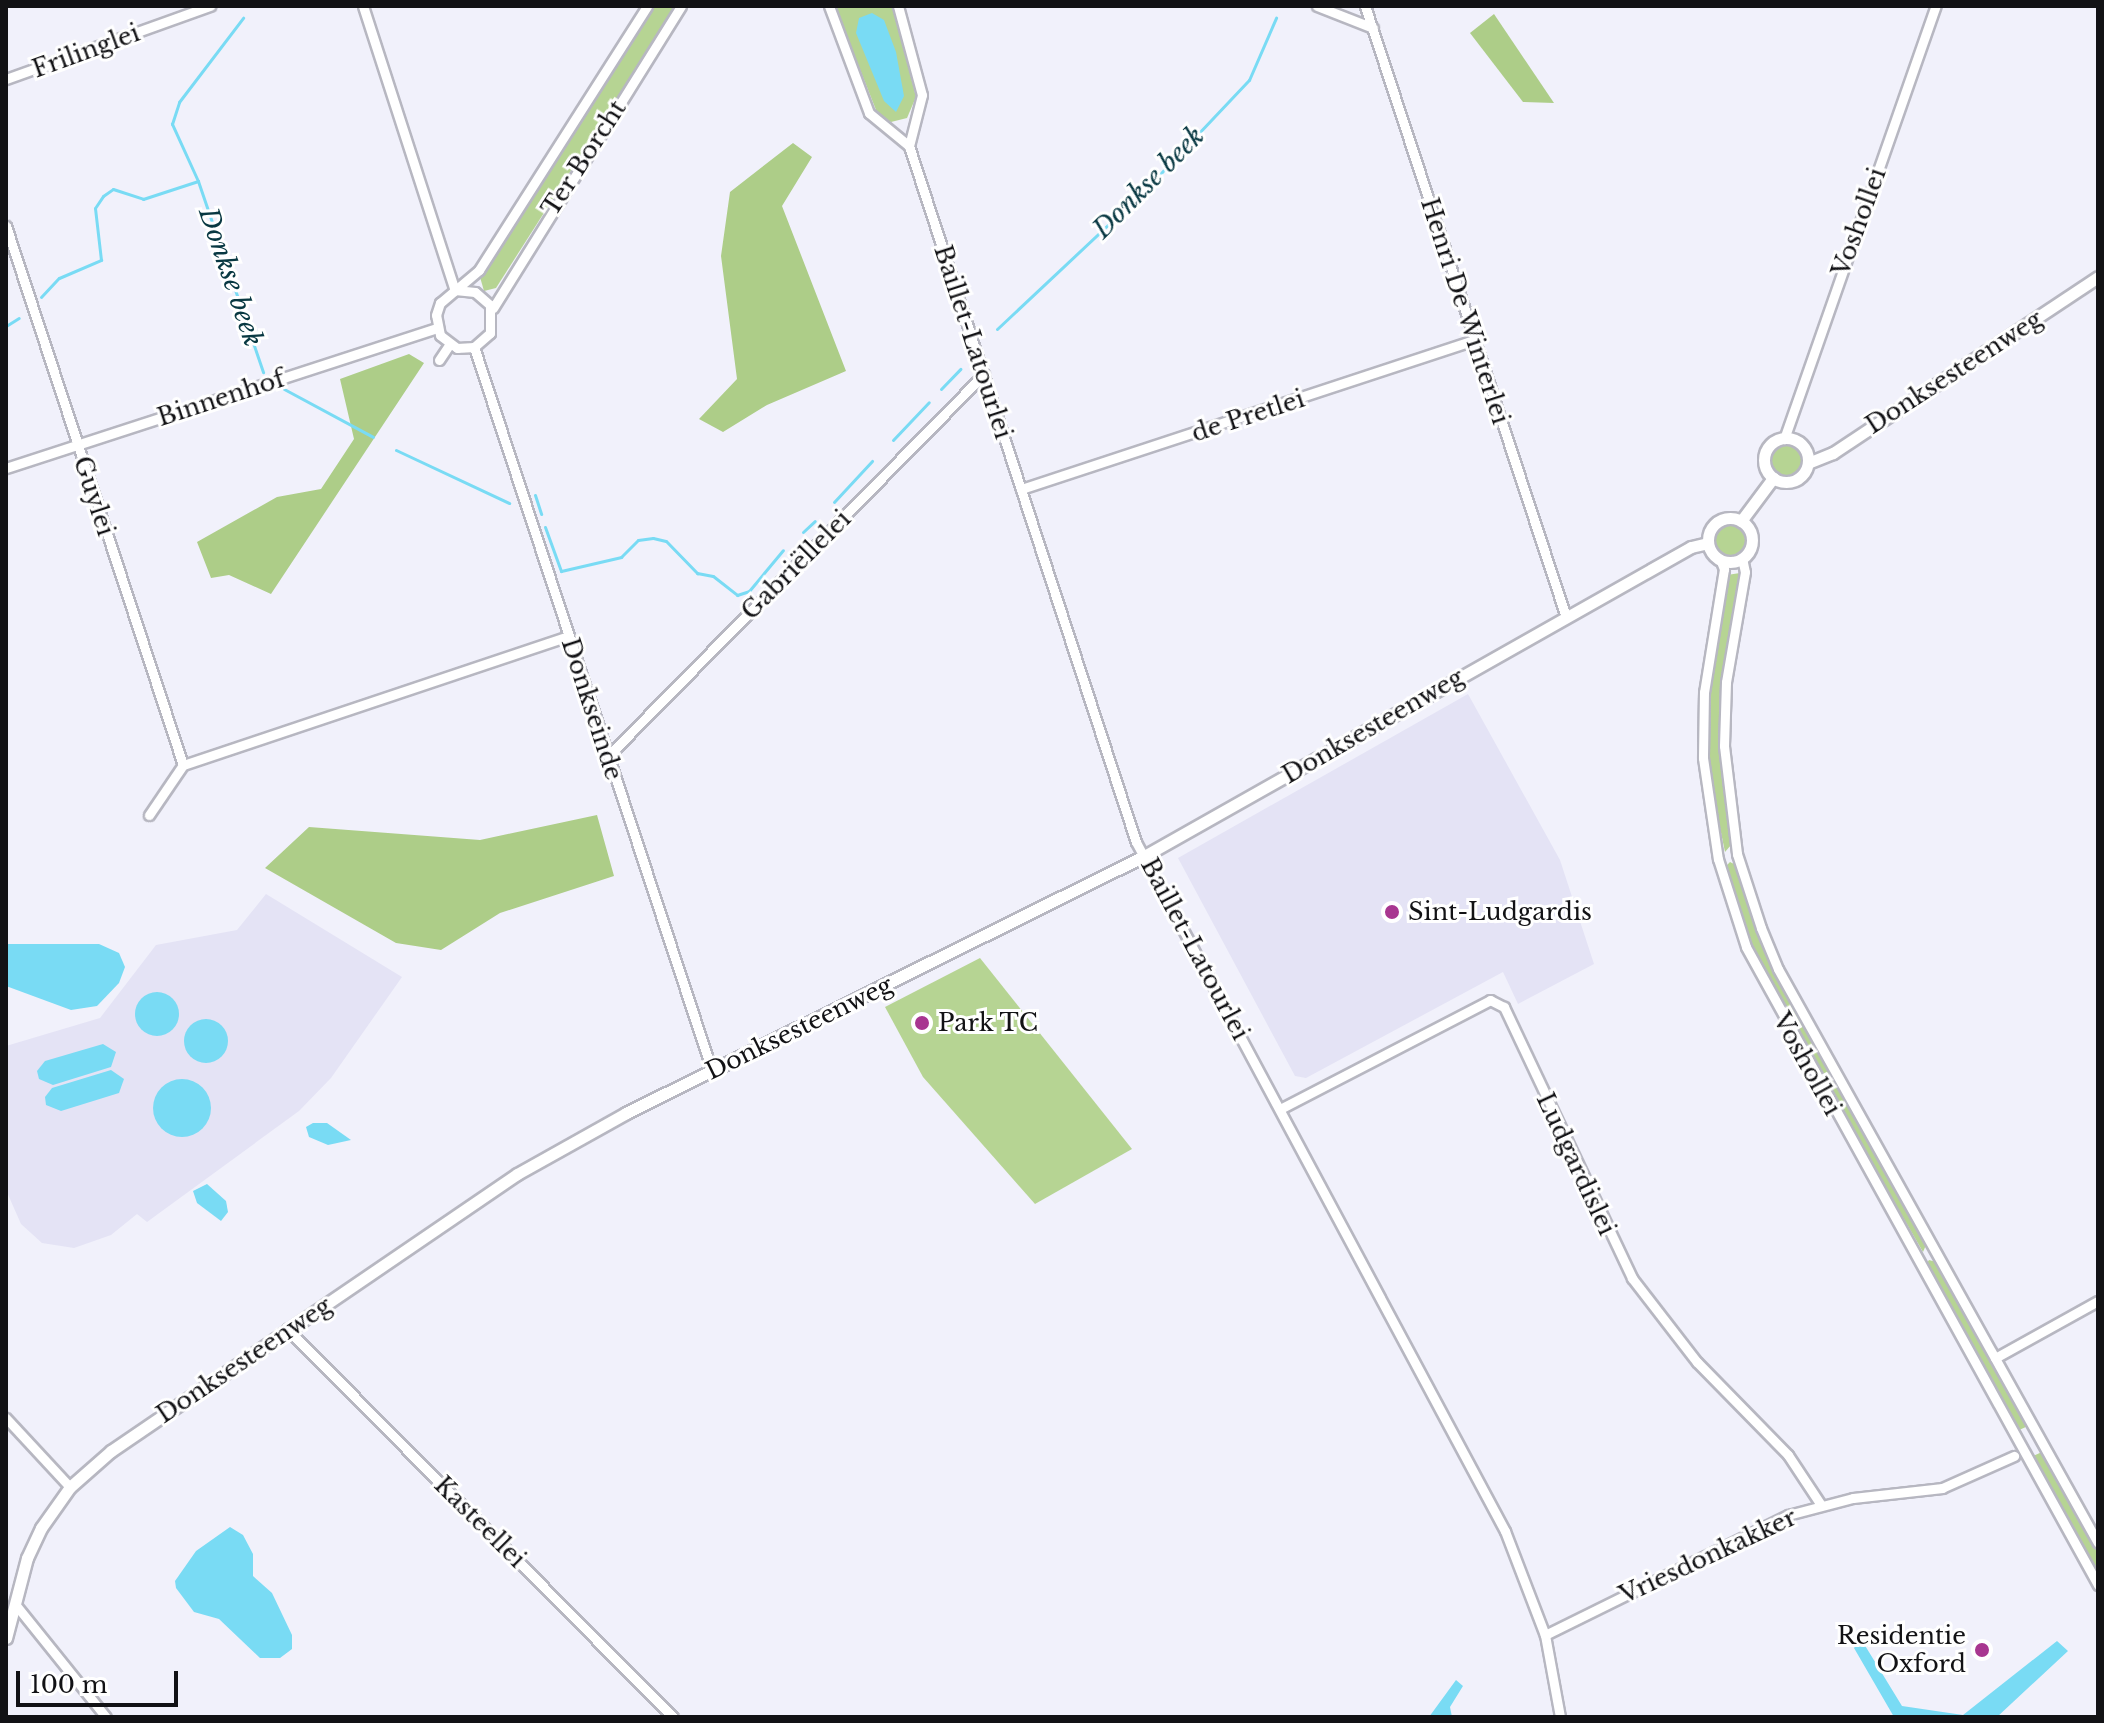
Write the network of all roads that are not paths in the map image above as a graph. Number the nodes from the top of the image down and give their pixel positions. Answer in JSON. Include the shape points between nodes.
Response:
{"nodes":[{"id":1,"x":210,"y":6,"type":"edge"},
{"id":2,"x":363,"y":6,"type":"edge"},
{"id":3,"x":647,"y":6,"type":"edge"},
{"id":4,"x":681,"y":6,"type":"edge"},
{"id":5,"x":829,"y":6,"type":"edge"},
{"id":6,"x":898,"y":6,"type":"edge"},
{"id":7,"x":1317,"y":6,"type":"edge"},
{"id":8,"x":1365,"y":6,"type":"edge"},
{"id":9,"x":1936,"y":6,"type":"edge"},
{"id":10,"x":1373,"y":28,"type":"junction"},
{"id":11,"x":6,"y":79,"type":"edge"},
{"id":12,"x":909,"y":146,"type":"junction"},
{"id":13,"x":6,"y":226,"type":"edge"},
{"id":14,"x":2098,"y":277,"type":"edge"},
{"id":15,"x":455,"y":290,"type":"junction"},
{"id":16,"x":493,"y":311,"type":"junction"},
{"id":17,"x":437,"y":328,"type":"junction"},
{"id":18,"x":1474,"y":340,"type":"junction"},
{"id":19,"x":449,"y":345,"type":"junction"},
{"id":20,"x":474,"y":347,"type":"junction"},
{"id":21,"x":439,"y":360,"type":"dead end"},
{"id":22,"x":984,"y":374,"type":"junction"},
{"id":23,"x":1784,"y":439,"type":"junction"},
{"id":24,"x":78,"y":445,"type":"junction"},
{"id":25,"x":1808,"y":463,"type":"junction"},
{"id":26,"x":6,"y":468,"type":"edge"},
{"id":27,"x":1773,"y":478,"type":"junction"},
{"id":28,"x":1021,"y":489,"type":"junction"},
{"id":29,"x":1741,"y":521,"type":"junction"},
{"id":30,"x":1708,"y":543,"type":"junction"},
{"id":31,"x":1742,"y":558,"type":"junction"},
{"id":32,"x":1720,"y":559,"type":"junction"},
{"id":33,"x":1566,"y":617,"type":"junction"},
{"id":34,"x":568,"y":636,"type":"junction"},
{"id":35,"x":608,"y":756,"type":"junction"},
{"id":36,"x":183,"y":765,"type":"junction"},
{"id":37,"x":149,"y":815,"type":"dead end"},
{"id":38,"x":1737,"y":854,"type":"junction"},
{"id":39,"x":1146,"y":855,"type":"junction"},
{"id":40,"x":1718,"y":859,"type":"junction"},
{"id":41,"x":712,"y":1071,"type":"junction"},
{"id":42,"x":1280,"y":1109,"type":"junction"},
{"id":43,"x":1934,"y":1251,"type":"junction"},
{"id":44,"x":1917,"y":1260,"type":"junction"},
{"id":45,"x":2098,"y":1301,"type":"edge"},
{"id":46,"x":287,"y":1329,"type":"junction"},
{"id":47,"x":1995,"y":1358,"type":"junction"},
{"id":48,"x":6,"y":1418,"type":"edge"},
{"id":49,"x":2014,"y":1456,"type":"dead end"},
{"id":50,"x":70,"y":1487,"type":"junction"},
{"id":51,"x":1821,"y":1505,"type":"junction"},
{"id":52,"x":2098,"y":1543,"type":"edge"},
{"id":53,"x":2098,"y":1585,"type":"edge"},
{"id":54,"x":15,"y":1604,"type":"junction"},
{"id":55,"x":1545,"y":1635,"type":"junction"},
{"id":56,"x":6,"y":1638,"type":"edge"},
{"id":57,"x":106,"y":1717,"type":"edge"},
{"id":58,"x":673,"y":1717,"type":"edge"},
{"id":59,"x":1560,"y":1717,"type":"edge"}],
"edges":[{"from":1,"to":11,"type":"street","name":"Frilinglei"},
{"from":2,"to":15,"type":"street"},
{"from":3,"to":15,"type":"street","name":"Ter Borcht","via":[[479,270]]},
{"from":4,"to":16,"type":"street","name":"Ter Borcht","via":[[498,292]]},
{"from":5,"to":12,"type":"street","via":[[869,113]]},
{"from":6,"to":12,"type":"street","via":[[922,95]]},
{"from":7,"to":10,"type":"street"},
{"from":8,"to":10,"type":"street","name":"Henri De Winterlei"},
{"from":9,"to":23,"type":"street","name":"Voshollei"},
{"from":10,"to":18,"type":"street","name":"Henri De Winterlei"},
{"from":12,"to":22,"type":"street","name":"Baillet-Latourlei"},
{"from":13,"to":24,"type":"street","name":"Guylei"},
{"from":14,"to":25,"type":"street","name":"Donksesteenweg","via":[[1833,453]]},
{"from":15,"to":16,"type":"street","via":[[481,295]]},
{"from":15,"to":17,"type":"street","via":[[440,303]]},
{"from":16,"to":20,"type":"street","via":[[490,333]]},
{"from":17,"to":19,"type":"street"},
{"from":17,"to":24,"type":"street","name":"Binnenhof"},
{"from":18,"to":28,"type":"street","name":"de Pretlei"},
{"from":18,"to":33,"type":"street","name":"Henri De Winterlei"},
{"from":19,"to":20,"type":"street"},
{"from":19,"to":21,"type":"street"},
{"from":20,"to":34,"type":"street","name":"Donkseinde"},
{"from":22,"to":28,"type":"street","name":"Baillet-Latourlei"},
{"from":22,"to":35,"type":"street","name":"Gabriëllelei"},
{"from":23,"to":25,"type":"street","via":[[1800,443]]},
{"from":23,"to":27,"type":"street","via":[[1766,452],[1764,463]]},
{"from":24,"to":26,"type":"street","name":"Binnenhof"},
{"from":24,"to":36,"type":"street","name":"Guylei"},
{"from":25,"to":27,"type":"street","name":"Donksesteenweg","via":[[1797,479]]},
{"from":27,"to":29,"type":"street","name":"Donksesteenweg"},
{"from":28,"to":39,"type":"street","name":"Baillet-Latourlei","via":[[1136,842]]},
{"from":29,"to":30,"type":"street","name":"Donksesteenweg","via":[[1715,523]]},
{"from":29,"to":31,"type":"street","via":[[1751,538]]},
{"from":30,"to":32,"type":"street"},
{"from":30,"to":33,"type":"street","name":"Donksesteenweg"},
{"from":31,"to":32,"type":"street"},
{"from":31,"to":38,"type":"street","name":"Voshollei","via":[[1745,572],[1731,639],[1724,717]]},
{"from":32,"to":40,"type":"street","name":"Voshollei","via":[[1724,569],[1711,633],[1703,722]]},
{"from":33,"to":39,"type":"street","name":"Donksesteenweg"},
{"from":34,"to":35,"type":"street","name":"Donkseinde"},
{"from":34,"to":36,"type":"street"},
{"from":35,"to":41,"type":"street","name":"Donkseinde"},
{"from":36,"to":37,"type":"street"},
{"from":38,"to":40,"type":"street"},
{"from":38,"to":43,"type":"street","name":"Voshollei","via":[[1778,969]]},
{"from":39,"to":41,"type":"street","name":"Donksesteenweg"},
{"from":39,"to":42,"type":"street","name":"Baillet-Latourlei"},
{"from":40,"to":44,"type":"street","name":"Voshollei","via":[[1758,975]]},
{"from":41,"to":46,"type":"street","name":"Donksesteenweg","via":[[517,1174]]},
{"from":42,"to":51,"type":"street","name":"Ludgardislei","via":[[1490,1000],[1504,1007],[1632,1278],[1697,1362],[1788,1455]]},
{"from":42,"to":55,"type":"street","name":"Baillet-Latourlei","via":[[1505,1531]]},
{"from":43,"to":44,"type":"street"},
{"from":43,"to":47,"type":"street","name":"Voshollei"},
{"from":44,"to":53,"type":"street","name":"Voshollei"},
{"from":45,"to":47,"type":"street"},
{"from":46,"to":50,"type":"street","name":"Donksesteenweg","via":[[111,1451]]},
{"from":46,"to":58,"type":"street","name":"Kasteellei"},
{"from":47,"to":52,"type":"street","name":"Voshollei"},
{"from":48,"to":50,"type":"street"},
{"from":49,"to":51,"type":"street","name":"Vriesdonkakker","via":[[1942,1488]]},
{"from":50,"to":54,"type":"street","name":"Donksesteenweg","via":[[41,1528]]},
{"from":51,"to":55,"type":"street","name":"Vriesdonkakker","via":[[1744,1534]]},
{"from":54,"to":56,"type":"street","name":"Donksesteenweg"},
{"from":54,"to":57,"type":"street"},
{"from":55,"to":59,"type":"street","name":"Baillet-Latourlei"}]}
